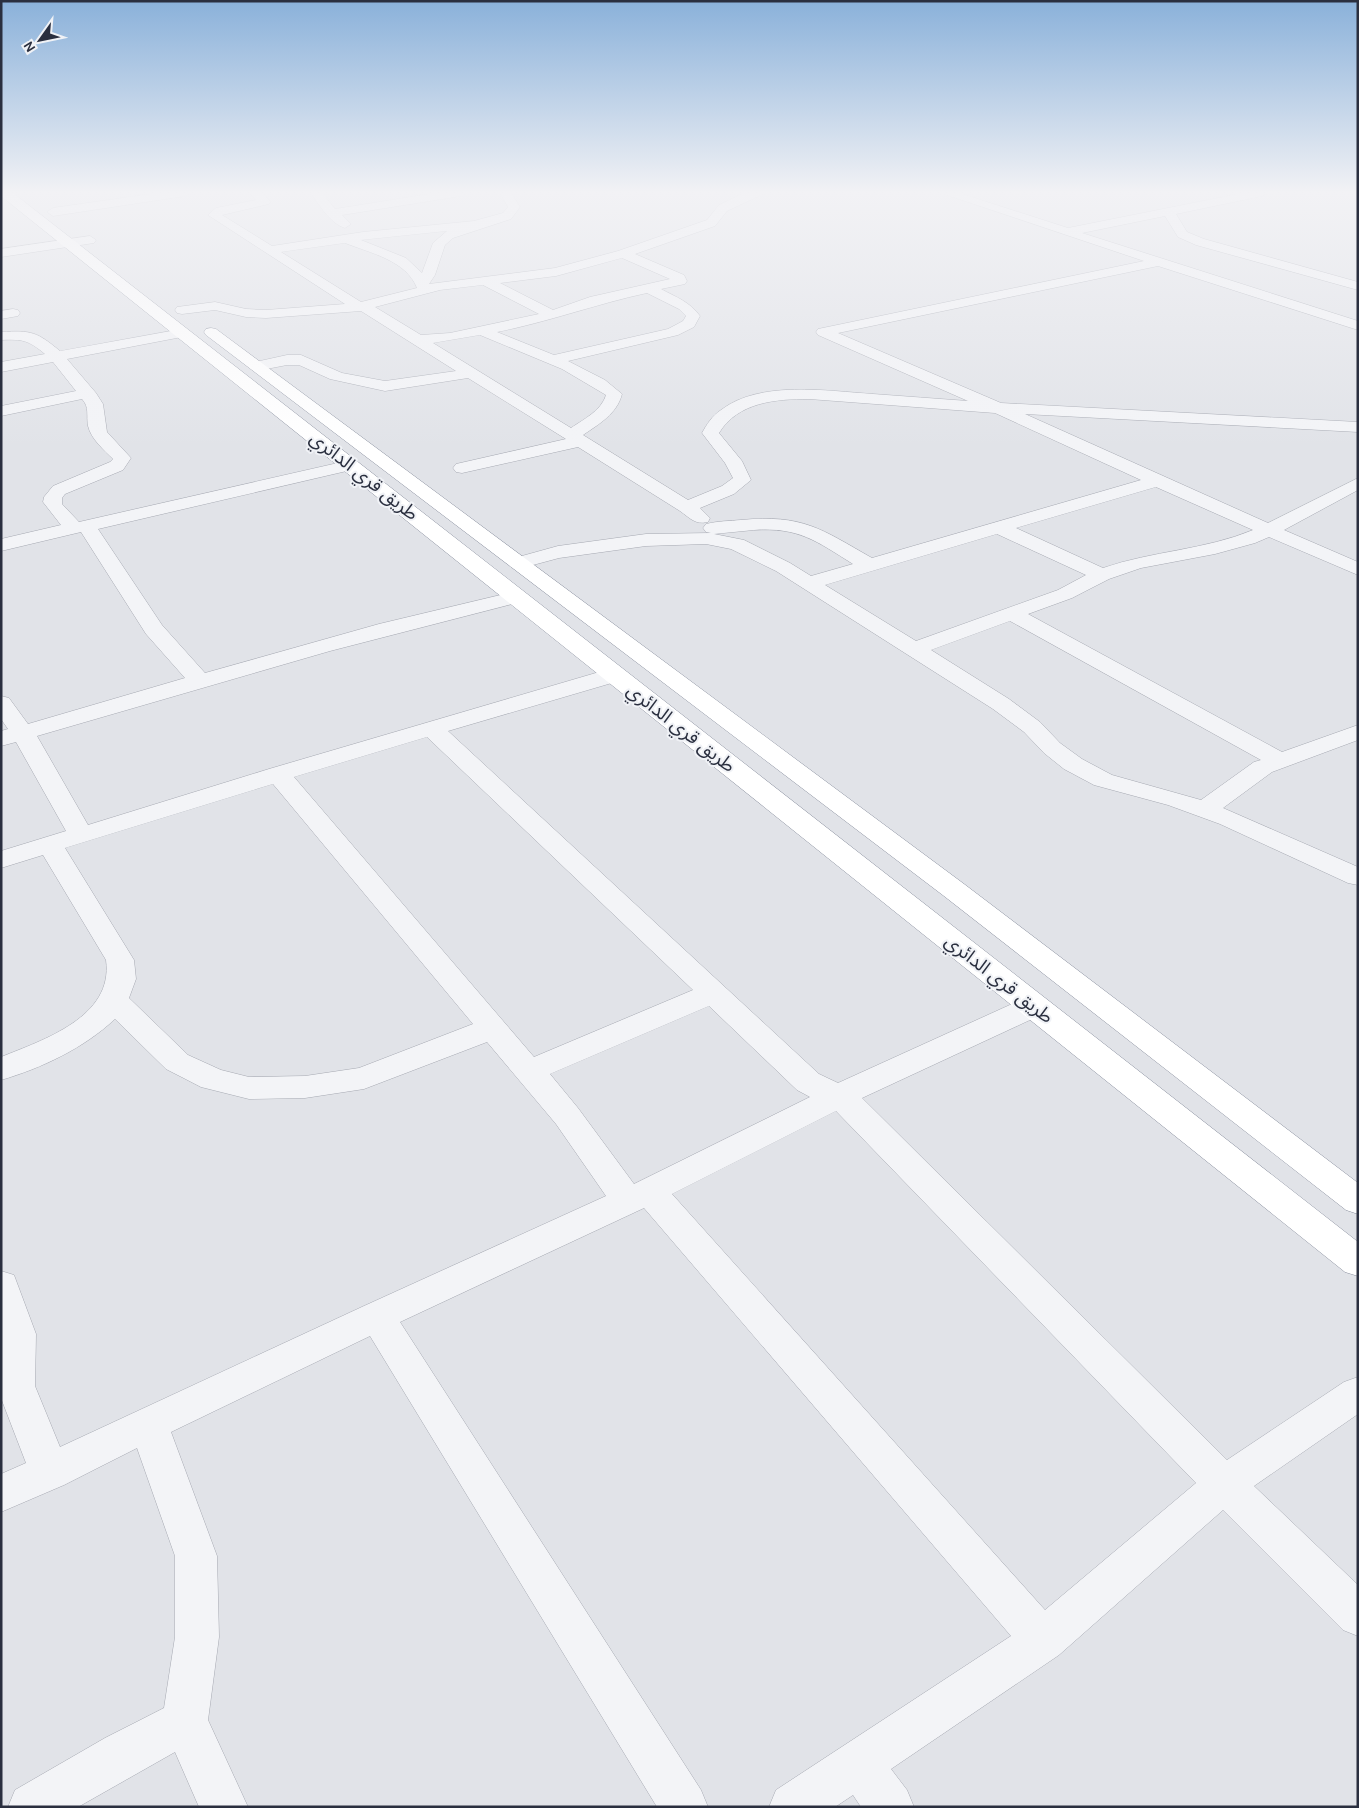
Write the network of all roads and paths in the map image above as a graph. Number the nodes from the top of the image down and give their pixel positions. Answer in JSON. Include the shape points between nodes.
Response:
{"nodes":[{"id":1,"x":126,"y":277,"type":"edge"},
{"id":2,"x":314,"y":277,"type":"edge"},
{"id":3,"x":417,"y":277,"type":"edge"},
{"id":4,"x":427,"y":277,"type":"edge"},
{"id":5,"x":514,"y":277,"type":"edge"},
{"id":6,"x":677,"y":277,"type":"edge"},
{"id":7,"x":1084,"y":277,"type":"edge"},
{"id":8,"x":1207,"y":277,"type":"edge"},
{"id":9,"x":1327,"y":277,"type":"edge"},
{"id":10,"x":486,"y":281,"type":"junction"},
{"id":11,"x":1358,"y":286,"type":"edge"},
{"id":12,"x":423,"y":287,"type":"junction"},
{"id":13,"x":648,"y":288,"type":"junction"},
{"id":14,"x":1350,"y":299,"type":"edge"},
{"id":15,"x":361,"y":307,"type":"junction"},
{"id":16,"x":1313,"y":311,"type":"junction"},
{"id":17,"x":552,"y":315,"type":"junction"},
{"id":18,"x":182,"y":321,"type":"junction"},
{"id":19,"x":1358,"y":326,"type":"edge"},
{"id":20,"x":483,"y":330,"type":"junction"},
{"id":21,"x":1,"y":336,"type":"edge"},
{"id":22,"x":418,"y":340,"type":"junction"},
{"id":23,"x":56,"y":356,"type":"junction"},
{"id":24,"x":555,"y":359,"type":"junction"},
{"id":25,"x":256,"y":366,"type":"junction"},
{"id":26,"x":1,"y":367,"type":"edge"},
{"id":27,"x":469,"y":372,"type":"junction"},
{"id":28,"x":88,"y":393,"type":"junction"},
{"id":29,"x":998,"y":408,"type":"junction"},
{"id":30,"x":1,"y":411,"type":"edge"},
{"id":31,"x":1358,"y":427,"type":"edge"},
{"id":32,"x":575,"y":438,"type":"junction"},
{"id":33,"x":351,"y":465,"type":"junction"},
{"id":34,"x":462,"y":468,"type":"dead end"},
{"id":35,"x":1156,"y":482,"type":"junction"},
{"id":36,"x":1358,"y":483,"type":"edge"},
{"id":37,"x":687,"y":507,"type":"junction"},
{"id":38,"x":80,"y":526,"type":"junction"},
{"id":39,"x":998,"y":527,"type":"junction"},
{"id":40,"x":1269,"y":530,"type":"junction"},
{"id":41,"x":718,"y":534,"type":"junction"},
{"id":42,"x":8,"y":538,"type":"edge"},
{"id":43,"x":518,"y":563,"type":"junction"},
{"id":44,"x":870,"y":565,"type":"junction"},
{"id":45,"x":1358,"y":569,"type":"edge"},
{"id":46,"x":1102,"y":575,"type":"junction"},
{"id":47,"x":809,"y":583,"type":"junction"},
{"id":48,"x":516,"y":597,"type":"junction"},
{"id":49,"x":1012,"y":614,"type":"junction"},
{"id":50,"x":914,"y":650,"type":"junction"},
{"id":51,"x":614,"y":675,"type":"junction"},
{"id":52,"x":200,"y":681,"type":"junction"},
{"id":53,"x":1,"y":703,"type":"edge"},
{"id":54,"x":432,"y":729,"type":"junction"},
{"id":55,"x":1357,"y":733,"type":"edge"},
{"id":56,"x":12,"y":736,"type":"edge"},
{"id":57,"x":1281,"y":761,"type":"junction"},
{"id":58,"x":278,"y":774,"type":"junction"},
{"id":59,"x":1204,"y":810,"type":"junction"},
{"id":60,"x":81,"y":835,"type":"junction"},
{"id":61,"x":50,"y":845,"type":"junction"},
{"id":62,"x":1,"y":860,"type":"edge"},
{"id":63,"x":1358,"y":877,"type":"edge"},
{"id":64,"x":954,"y":890,"type":"junction"},
{"id":65,"x":910,"y":908,"type":"junction"},
{"id":66,"x":713,"y":993,"type":"junction"},
{"id":67,"x":113,"y":1000,"type":"junction"},
{"id":68,"x":1034,"y":1006,"type":"junction"},
{"id":69,"x":493,"y":1028,"type":"junction"},
{"id":70,"x":1,"y":1069,"type":"edge"},
{"id":71,"x":529,"y":1071,"type":"junction"},
{"id":72,"x":840,"y":1095,"type":"junction"},
{"id":73,"x":638,"y":1196,"type":"junction"},
{"id":74,"x":1358,"y":1201,"type":"edge"},
{"id":75,"x":1358,"y":1262,"type":"edge"},
{"id":76,"x":1,"y":1285,"type":"edge"},
{"id":77,"x":377,"y":1316,"type":"junction"},
{"id":78,"x":1358,"y":1394,"type":"edge"},
{"id":79,"x":149,"y":1425,"type":"junction"},
{"id":80,"x":50,"y":1472,"type":"junction"},
{"id":81,"x":1224,"y":1484,"type":"junction"},
{"id":82,"x":1,"y":1494,"type":"edge"},
{"id":83,"x":1358,"y":1615,"type":"edge"},
{"id":84,"x":1044,"y":1640,"type":"junction"},
{"id":85,"x":185,"y":1722,"type":"junction"},
{"id":86,"x":859,"y":1763,"type":"junction"},
{"id":87,"x":32,"y":1807,"type":"edge"},
{"id":88,"x":224,"y":1807,"type":"edge"},
{"id":89,"x":684,"y":1807,"type":"edge"},
{"id":90,"x":793,"y":1807,"type":"edge"},
{"id":91,"x":890,"y":1807,"type":"edge"}],
"edges":[{"from":1,"to":18,"type":"highway","name":"طريق قري الدائري"},
{"from":2,"to":15,"type":"street"},
{"from":3,"to":12,"type":"street"},
{"from":4,"to":12,"type":"street"},
{"from":5,"to":10,"type":"street"},
{"from":6,"to":13,"type":"street","via":[[680,281]]},
{"from":7,"to":29,"type":"street","via":[[822,332]]},
{"from":8,"to":16,"type":"street"},
{"from":9,"to":11,"type":"street"},
{"from":10,"to":12,"type":"street"},
{"from":10,"to":17,"type":"street"},
{"from":12,"to":15,"type":"street"},
{"from":13,"to":17,"type":"street","via":[[596,300]]},
{"from":13,"to":24,"type":"street","via":[[684,306],[693,316],[689,324],[649,339]]},
{"from":14,"to":16,"type":"street"},
{"from":15,"to":18,"type":"street","via":[[260,314],[215,306]]},
{"from":15,"to":22,"type":"street"},
{"from":16,"to":19,"type":"street"},
{"from":17,"to":20,"type":"street"},
{"from":18,"to":23,"type":"street"},
{"from":18,"to":25,"type":"highway","name":"طريق قري الدائري"},
{"from":18,"to":33,"type":"highway","name":"طريق قري الدائري"},
{"from":20,"to":22,"type":"street"},
{"from":20,"to":24,"type":"street","via":[[510,344]]},
{"from":21,"to":23,"type":"street","via":[[30,336]]},
{"from":22,"to":27,"type":"street"},
{"from":23,"to":26,"type":"street"},
{"from":23,"to":28,"type":"street"},
{"from":24,"to":32,"type":"street","via":[[614,394],[609,406]]},
{"from":25,"to":27,"type":"street","via":[[301,360],[336,376],[385,386]]},
{"from":25,"to":43,"type":"highway","name":"طريق قري الدائري"},
{"from":27,"to":32,"type":"street"},
{"from":28,"to":30,"type":"street"},
{"from":28,"to":38,"type":"street","via":[[98,413],[96,423],[100,435],[122,458],[117,466],[55,494],[54,506]]},
{"from":29,"to":31,"type":"street"},
{"from":29,"to":35,"type":"street"},
{"from":29,"to":37,"type":"street","via":[[809,394],[782,394],[753,401],[731,410],[716,421],[710,433],[738,466],[742,480],[728,490]]},
{"from":32,"to":34,"type":"street"},
{"from":32,"to":37,"type":"street"},
{"from":33,"to":38,"type":"street"},
{"from":33,"to":48,"type":"highway","name":"طريق قري الدائري"},
{"from":35,"to":39,"type":"street"},
{"from":35,"to":40,"type":"street"},
{"from":36,"to":40,"type":"street"},
{"from":37,"to":41,"type":"street"},
{"from":38,"to":42,"type":"street"},
{"from":38,"to":52,"type":"street","via":[[154,629]]},
{"from":39,"to":44,"type":"street"},
{"from":39,"to":46,"type":"street"},
{"from":40,"to":45,"type":"street"},
{"from":40,"to":46,"type":"street","via":[[1215,548],[1136,563]]},
{"from":41,"to":43,"type":"street","via":[[706,538],[646,540],[558,552]]},
{"from":41,"to":44,"type":"street","via":[[772,525],[794,526]]},
{"from":41,"to":47,"type":"street","via":[[753,550]]},
{"from":43,"to":64,"type":"highway","name":"طريق قري الدائري"},
{"from":44,"to":47,"type":"street"},
{"from":46,"to":49,"type":"street","via":[[1065,594]]},
{"from":47,"to":50,"type":"street"},
{"from":48,"to":51,"type":"highway","name":"طريق قري الدائري"},
{"from":48,"to":52,"type":"street"},
{"from":49,"to":50,"type":"street"},
{"from":49,"to":57,"type":"street"},
{"from":50,"to":59,"type":"street","via":[[1001,704],[1073,764],[1103,780]]},
{"from":51,"to":54,"type":"street"},
{"from":51,"to":65,"type":"highway","name":"طريق قري الدائري"},
{"from":52,"to":56,"type":"street"},
{"from":53,"to":56,"type":"street"},
{"from":54,"to":58,"type":"street"},
{"from":54,"to":66,"type":"street"},
{"from":55,"to":57,"type":"street"},
{"from":56,"to":60,"type":"street"},
{"from":57,"to":59,"type":"street","via":[[1263,767]]},
{"from":58,"to":60,"type":"street"},
{"from":58,"to":69,"type":"street"},
{"from":59,"to":63,"type":"street"},
{"from":60,"to":61,"type":"street"},
{"from":61,"to":62,"type":"street"},
{"from":61,"to":67,"type":"street","via":[[120,960],[121,979]]},
{"from":64,"to":65,"type":"highway"},
{"from":64,"to":74,"type":"highway","name":"طريق قري الدائري"},
{"from":65,"to":68,"type":"highway","name":"طريق قري الدائري"},
{"from":66,"to":71,"type":"street"},
{"from":66,"to":72,"type":"street","via":[[808,1082]]},
{"from":67,"to":69,"type":"street","via":[[178,1062],[212,1079],[249,1088],[305,1088],[364,1078]]},
{"from":67,"to":70,"type":"street","via":[[84,1030],[63,1044]]},
{"from":68,"to":72,"type":"street"},
{"from":68,"to":75,"type":"highway","name":"طريق قري الدائري"},
{"from":69,"to":71,"type":"street"},
{"from":71,"to":73,"type":"street"},
{"from":72,"to":73,"type":"street"},
{"from":72,"to":81,"type":"street"},
{"from":73,"to":77,"type":"street"},
{"from":73,"to":84,"type":"street"},
{"from":76,"to":80,"type":"street","via":[[17,1334],[16,1386]]},
{"from":77,"to":79,"type":"street"},
{"from":77,"to":89,"type":"street"},
{"from":78,"to":81,"type":"street"},
{"from":79,"to":80,"type":"street"},
{"from":79,"to":85,"type":"street","via":[[196,1556],[197,1636]]},
{"from":80,"to":82,"type":"street"},
{"from":81,"to":83,"type":"street"},
{"from":81,"to":84,"type":"street"},
{"from":84,"to":86,"type":"street"},
{"from":85,"to":87,"type":"street"},
{"from":85,"to":88,"type":"street"},
{"from":86,"to":90,"type":"street"},
{"from":86,"to":91,"type":"street"}]}
